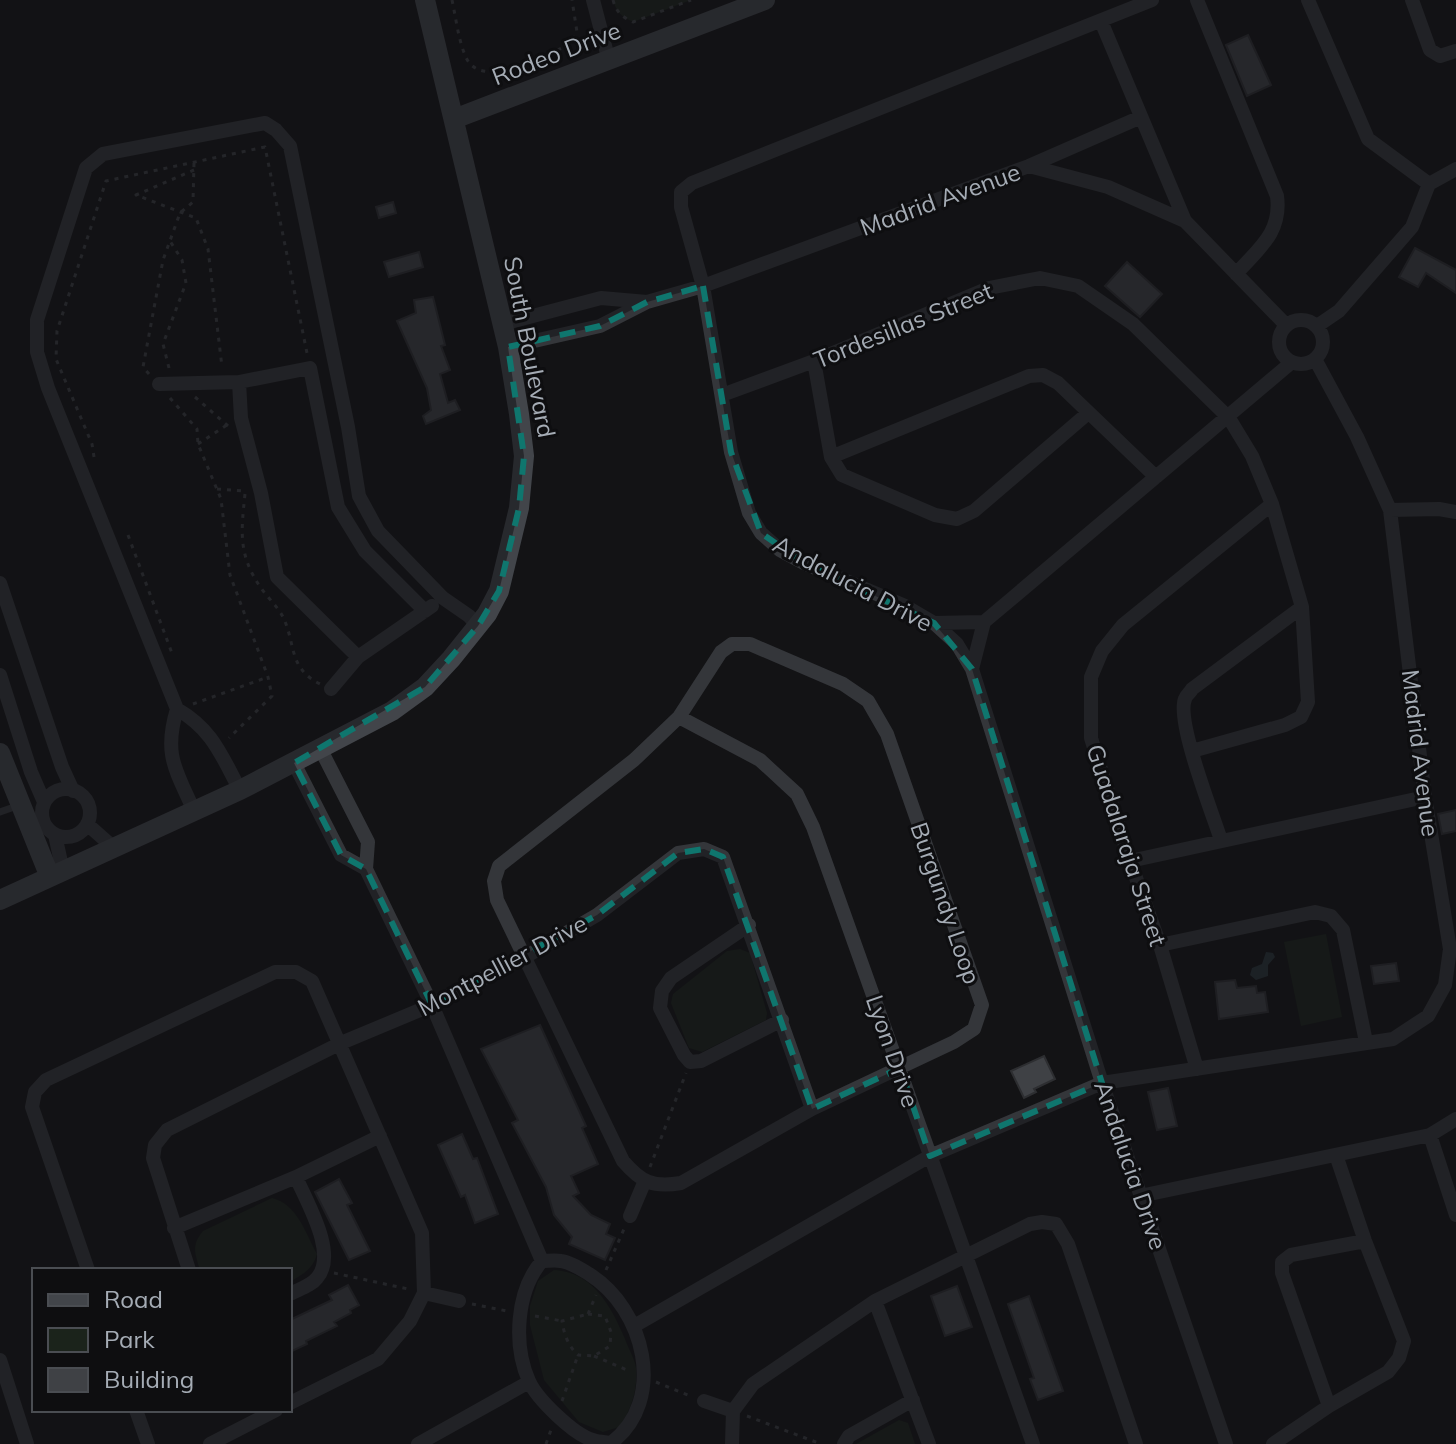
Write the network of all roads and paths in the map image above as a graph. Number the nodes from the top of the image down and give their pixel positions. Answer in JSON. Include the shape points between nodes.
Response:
{"nodes":[{"id":1,"x":425,"y":0,"type":"edge"},
{"id":2,"x":452,"y":0,"type":"edge"},
{"id":3,"x":572,"y":0,"type":"edge"},
{"id":4,"x":593,"y":0,"type":"edge"},
{"id":5,"x":613,"y":0,"type":"edge"},
{"id":6,"x":691,"y":0,"type":"edge"},
{"id":7,"x":765,"y":0,"type":"edge"},
{"id":8,"x":1152,"y":0,"type":"edge"},
{"id":9,"x":1197,"y":0,"type":"edge"},
{"id":10,"x":1308,"y":0,"type":"edge"},
{"id":11,"x":1412,"y":0,"type":"edge"},
{"id":12,"x":1101,"y":21,"type":"junction"},
{"id":13,"x":1456,"y":51,"type":"edge"},
{"id":14,"x":609,"y":61,"type":"junction"},
{"id":15,"x":1141,"y":117,"type":"junction"},
{"id":16,"x":454,"y":119,"type":"junction"},
{"id":17,"x":194,"y":161,"type":"junction"},
{"id":18,"x":1029,"y":166,"type":"junction"},
{"id":19,"x":1456,"y":169,"type":"edge"},
{"id":20,"x":194,"y":170,"type":"junction"},
{"id":21,"x":1429,"y":184,"type":"junction"},
{"id":22,"x":180,"y":213,"type":"junction"},
{"id":23,"x":1185,"y":221,"type":"junction"},
{"id":24,"x":170,"y":241,"type":"junction"},
{"id":25,"x":1236,"y":274,"type":"junction"},
{"id":26,"x":703,"y":286,"type":"junction"},
{"id":27,"x":647,"y":302,"type":"junction"},
{"id":28,"x":502,"y":324,"type":"junction"},
{"id":29,"x":1286,"y":325,"type":"junction"},
{"id":30,"x":1317,"y":326,"type":"junction"},
{"id":31,"x":508,"y":347,"type":"junction"},
{"id":32,"x":1315,"y":359,"type":"junction"},
{"id":33,"x":814,"y":361,"type":"junction"},
{"id":34,"x":1292,"y":362,"type":"junction"},
{"id":35,"x":310,"y":368,"type":"junction"},
{"id":36,"x":232,"y":382,"type":"junction"},
{"id":37,"x":159,"y":384,"type":"junction"},
{"id":38,"x":179,"y":384,"type":"junction"},
{"id":39,"x":722,"y":395,"type":"junction"},
{"id":40,"x":1087,"y":414,"type":"junction"},
{"id":41,"x":1229,"y":418,"type":"junction"},
{"id":42,"x":228,"y":425,"type":"junction"},
{"id":43,"x":234,"y":438,"type":"dead end"},
{"id":44,"x":198,"y":444,"type":"junction"},
{"id":45,"x":94,"y":457,"type":"dead end"},
{"id":46,"x":831,"y":457,"type":"junction"},
{"id":47,"x":1156,"y":477,"type":"junction"},
{"id":48,"x":246,"y":483,"type":"dead end"},
{"id":49,"x":217,"y":489,"type":"junction"},
{"id":50,"x":245,"y":492,"type":"junction"},
{"id":51,"x":1272,"y":504,"type":"junction"},
{"id":52,"x":1390,"y":510,"type":"junction"},
{"id":53,"x":1456,"y":512,"type":"edge"},
{"id":54,"x":128,"y":535,"type":"dead end"},
{"id":55,"x":0,"y":583,"type":"edge"},
{"id":56,"x":443,"y":598,"type":"junction"},
{"id":57,"x":1302,"y":607,"type":"junction"},
{"id":58,"x":425,"y":611,"type":"junction"},
{"id":59,"x":984,"y":622,"type":"junction"},
{"id":60,"x":934,"y":623,"type":"junction"},
{"id":61,"x":478,"y":626,"type":"junction"},
{"id":62,"x":358,"y":657,"type":"junction"},
{"id":63,"x":175,"y":663,"type":"dead end"},
{"id":64,"x":972,"y":669,"type":"junction"},
{"id":65,"x":0,"y":675,"type":"edge"},
{"id":66,"x":268,"y":677,"type":"junction"},
{"id":67,"x":331,"y":689,"type":"joint"},
{"id":68,"x":177,"y":709,"type":"junction"},
{"id":69,"x":679,"y":717,"type":"junction"},
{"id":70,"x":218,"y":750,"type":"junction"},
{"id":71,"x":321,"y":750,"type":"junction"},
{"id":72,"x":1192,"y":751,"type":"junction"},
{"id":73,"x":0,"y":753,"type":"edge"},
{"id":74,"x":294,"y":763,"type":"junction"},
{"id":75,"x":240,"y":790,"type":"junction"},
{"id":76,"x":73,"y":791,"type":"junction"},
{"id":77,"x":1425,"y":797,"type":"junction"},
{"id":78,"x":44,"y":802,"type":"junction"},
{"id":79,"x":20,"y":804,"type":"junction"},
{"id":80,"x":194,"y":811,"type":"junction"},
{"id":81,"x":0,"y":812,"type":"edge"},
{"id":82,"x":87,"y":824,"type":"junction"},
{"id":83,"x":55,"y":835,"type":"junction"},
{"id":84,"x":1221,"y":840,"type":"junction"},
{"id":85,"x":114,"y":848,"type":"junction"},
{"id":86,"x":1130,"y":861,"type":"junction"},
{"id":87,"x":366,"y":869,"type":"junction"},
{"id":88,"x":56,"y":874,"type":"junction"},
{"id":89,"x":0,"y":899,"type":"edge"},
{"id":90,"x":749,"y":925,"type":"junction"},
{"id":91,"x":1160,"y":945,"type":"junction"},
{"id":92,"x":525,"y":957,"type":"junction"},
{"id":93,"x":432,"y":1005,"type":"junction"},
{"id":94,"x":782,"y":1020,"type":"junction"},
{"id":95,"x":1366,"y":1042,"type":"junction"},
{"id":96,"x":341,"y":1043,"type":"junction"},
{"id":97,"x":690,"y":1062,"type":"junction"},
{"id":98,"x":900,"y":1068,"type":"junction"},
{"id":99,"x":1197,"y":1069,"type":"junction"},
{"id":100,"x":1102,"y":1083,"type":"junction"},
{"id":101,"x":812,"y":1109,"type":"junction"},
{"id":102,"x":1456,"y":1119,"type":"edge"},
{"id":103,"x":1430,"y":1135,"type":"junction"},
{"id":104,"x":380,"y":1136,"type":"junction"},
{"id":105,"x":1336,"y":1155,"type":"junction"},
{"id":106,"x":930,"y":1156,"type":"junction"},
{"id":107,"x":296,"y":1177,"type":"junction"},
{"id":108,"x":644,"y":1183,"type":"junction"},
{"id":109,"x":1140,"y":1196,"type":"junction"},
{"id":110,"x":1456,"y":1213,"type":"edge"},
{"id":111,"x":630,"y":1216,"type":"joint"},
{"id":112,"x":174,"y":1228,"type":"junction"},
{"id":113,"x":1365,"y":1241,"type":"junction"},
{"id":114,"x":964,"y":1255,"type":"junction"},
{"id":115,"x":542,"y":1261,"type":"junction"},
{"id":116,"x":87,"y":1268,"type":"edge"},
{"id":117,"x":188,"y":1268,"type":"edge"},
{"id":118,"x":323,"y":1270,"type":"junction"},
{"id":119,"x":601,"y":1281,"type":"junction"},
{"id":120,"x":292,"y":1293,"type":"edge"},
{"id":121,"x":424,"y":1293,"type":"junction"},
{"id":122,"x":459,"y":1301,"type":"dead end"},
{"id":123,"x":875,"y":1301,"type":"junction"},
{"id":124,"x":588,"y":1314,"type":"junction"},
{"id":125,"x":634,"y":1326,"type":"junction"},
{"id":126,"x":1,"y":1365,"type":"edge"},
{"id":127,"x":529,"y":1382,"type":"junction"},
{"id":128,"x":913,"y":1400,"type":"junction"},
{"id":129,"x":704,"y":1401,"type":"dead end"},
{"id":130,"x":292,"y":1402,"type":"edge"},
{"id":131,"x":1329,"y":1406,"type":"junction"},
{"id":132,"x":733,"y":1411,"type":"junction"},
{"id":133,"x":137,"y":1412,"type":"edge"},
{"id":134,"x":242,"y":1412,"type":"edge"},
{"id":135,"x":272,"y":1412,"type":"edge"},
{"id":136,"x":247,"y":1425,"type":"junction"},
{"id":137,"x":612,"y":1443,"type":"edge"},
{"id":138,"x":27,"y":1444,"type":"edge"},
{"id":139,"x":148,"y":1444,"type":"edge"},
{"id":140,"x":210,"y":1444,"type":"edge"},
{"id":141,"x":418,"y":1444,"type":"edge"},
{"id":142,"x":732,"y":1444,"type":"edge"},
{"id":143,"x":821,"y":1444,"type":"edge"},
{"id":144,"x":844,"y":1444,"type":"edge"},
{"id":145,"x":929,"y":1444,"type":"edge"},
{"id":146,"x":1033,"y":1444,"type":"edge"},
{"id":147,"x":1136,"y":1444,"type":"edge"},
{"id":148,"x":1226,"y":1444,"type":"edge"},
{"id":149,"x":1273,"y":1444,"type":"edge"}],
"edges":[{"from":1,"to":16,"type":"main road","name":"South Boulevard"},
{"from":2,"to":3,"type":"path","via":[[466,59],[482,72],[499,73],[571,44],[577,32]]},
{"from":4,"to":14,"type":"street"},
{"from":5,"to":6,"type":"path","via":[[622,17],[633,22]]},
{"from":7,"to":14,"type":"main road","name":"Rodeo Drive"},
{"from":8,"to":12,"type":"street","name":"Andalucia Drive"},
{"from":9,"to":25,"type":"street","via":[[1277,196],[1274,230]]},
{"from":10,"to":21,"type":"street","via":[[1368,139]]},
{"from":11,"to":13,"type":"street","via":[[1430,50],[1440,56]]},
{"from":12,"to":15,"type":"street"},
{"from":12,"to":26,"type":"street","name":"Andalucia Drive","via":[[692,183],[681,192],[681,207]]},
{"from":14,"to":16,"type":"main road","name":"Rodeo Drive"},
{"from":15,"to":18,"type":"street"},
{"from":15,"to":23,"type":"street"},
{"from":16,"to":28,"type":"main road","name":"South Boulevard"},
{"from":17,"to":20,"type":"path"},
{"from":17,"to":35,"type":"path","via":[[265,147]]},
{"from":17,"to":45,"type":"path","via":[[106,181],[92,219],[57,331],[56,359]]},
{"from":18,"to":23,"type":"street","name":"Madrid Avenue","via":[[1108,187]]},
{"from":18,"to":26,"type":"street","name":"Madrid Avenue"},
{"from":19,"to":21,"type":"street"},
{"from":20,"to":22,"type":"path","via":[[193,202]]},
{"from":20,"to":22,"type":"path","via":[[136,195]]},
{"from":21,"to":30,"type":"street","via":[[1412,227],[1339,311]]},
{"from":22,"to":24,"type":"path"},
{"from":22,"to":36,"type":"path","via":[[196,218],[208,249]]},
{"from":23,"to":25,"type":"street","name":"Madrid Avenue"},
{"from":24,"to":37,"type":"path","via":[[143,367]]},
{"from":24,"to":38,"type":"path","via":[[182,260],[186,283],[163,344],[170,373]]},
{"from":25,"to":29,"type":"street","name":"Madrid Avenue"},
{"from":26,"to":27,"type":"street","name":"Madrid Avenue"},
{"from":26,"to":39,"type":"street","name":"Andalucia Drive"},
{"from":27,"to":28,"type":"street","via":[[601,298]]},
{"from":27,"to":31,"type":"street","via":[[600,326]]},
{"from":28,"to":31,"type":"main road","name":"South Boulevard"},
{"from":29,"to":30,"type":"street","via":[[1299,320]]},
{"from":29,"to":34,"type":"street","via":[[1279,345]]},
{"from":30,"to":32,"type":"street","via":[[1323,347]]},
{"from":31,"to":61,"type":"main road","name":"South Boulevard","via":[[524,456],[519,508],[499,591]]},
{"from":32,"to":34,"type":"street"},
{"from":32,"to":52,"type":"street","name":"Madrid Avenue"},
{"from":33,"to":39,"type":"street","name":"Tordesillas Street"},
{"from":33,"to":41,"type":"street","name":"Tordesillas Street","via":[[989,288],[1040,278],[1078,286],[1133,324]]},
{"from":33,"to":46,"type":"street"},
{"from":34,"to":41,"type":"street"},
{"from":35,"to":36,"type":"street"},
{"from":35,"to":58,"type":"street","via":[[338,507],[365,551]]},
{"from":36,"to":38,"type":"street"},
{"from":36,"to":62,"type":"street","via":[[277,577]]},
{"from":37,"to":38,"type":"street"},
{"from":37,"to":44,"type":"path","via":[[197,429]]},
{"from":38,"to":42,"type":"path"},
{"from":39,"to":60,"type":"street","name":"Andalucia Drive","via":[[736,467],[749,513],[761,533],[804,563]]},
{"from":40,"to":46,"type":"street","via":[[1058,383],[1043,375],[1029,376]]},
{"from":40,"to":46,"type":"street","via":[[974,511],[957,519],[935,515],[842,475]]},
{"from":40,"to":47,"type":"street"},
{"from":41,"to":47,"type":"street"},
{"from":41,"to":51,"type":"street","name":"Tordesillas Street"},
{"from":42,"to":43,"type":"path"},
{"from":42,"to":44,"type":"path"},
{"from":44,"to":49,"type":"path"},
{"from":47,"to":59,"type":"street"},
{"from":48,"to":50,"type":"path"},
{"from":49,"to":50,"type":"path"},
{"from":49,"to":66,"type":"path","via":[[230,575]]},
{"from":50,"to":67,"type":"path","via":[[240,538],[249,570],[283,617],[293,657],[310,679]]},
{"from":51,"to":57,"type":"street","name":"Tordesillas Street"},
{"from":51,"to":86,"type":"street","name":"Guadalaraja Street","via":[[1123,625],[1102,651],[1091,677],[1091,738]]},
{"from":52,"to":53,"type":"street"},
{"from":52,"to":77,"type":"street","name":"Madrid Avenue"},
{"from":54,"to":63,"type":"path"},
{"from":55,"to":76,"type":"street"},
{"from":56,"to":58,"type":"street"},
{"from":56,"to":61,"type":"street"},
{"from":56,"to":68,"type":"street","via":[[378,531],[359,496],[290,146],[265,123],[103,154],[86,168],[37,320],[37,352]]},
{"from":57,"to":72,"type":"street","via":[[1192,689],[1183,711]]},
{"from":57,"to":72,"type":"street","name":"Tordesillas Street","via":[[1308,702],[1301,717]]},
{"from":58,"to":62,"type":"street"},
{"from":59,"to":60,"type":"street"},
{"from":59,"to":64,"type":"street"},
{"from":60,"to":64,"type":"street","name":"Andalucia Drive","via":[[957,644]]},
{"from":61,"to":71,"type":"main road","name":"South Boulevard","via":[[425,687]]},
{"from":62,"to":67,"type":"street"},
{"from":64,"to":100,"type":"street","name":"Andalucia Drive"},
{"from":65,"to":78,"type":"street"},
{"from":66,"to":68,"type":"path"},
{"from":66,"to":70,"type":"path","via":[[272,696]]},
{"from":68,"to":70,"type":"street","via":[[198,721]]},
{"from":68,"to":80,"type":"street","via":[[170,733],[171,758]]},
{"from":69,"to":92,"type":"street","name":"Burgundy Loop","via":[[634,760],[499,866],[494,881],[497,900]]},
{"from":69,"to":98,"type":"street","name":"Lyon Drive","via":[[760,760],[797,794]]},
{"from":69,"to":98,"type":"street","name":"Burgundy Loop","via":[[721,652],[732,644],[750,644],[843,684],[868,701],[887,734],[982,1005],[974,1029]]},
{"from":70,"to":75,"type":"street"},
{"from":71,"to":74,"type":"main road","name":"South Boulevard"},
{"from":71,"to":87,"type":"street","via":[[368,842]]},
{"from":72,"to":84,"type":"street"},
{"from":73,"to":79,"type":"main road"},
{"from":74,"to":75,"type":"main road","name":"South Boulevard"},
{"from":74,"to":87,"type":"street","via":[[341,855]]},
{"from":75,"to":80,"type":"main road","name":"South Boulevard"},
{"from":76,"to":78,"type":"street","via":[[54,792]]},
{"from":76,"to":82,"type":"street","via":[[89,808]]},
{"from":77,"to":84,"type":"street"},
{"from":77,"to":95,"type":"street","name":"Madrid Avenue","via":[[1450,949],[1445,985],[1428,1016],[1393,1039]]},
{"from":78,"to":83,"type":"street","via":[[42,820]]},
{"from":79,"to":81,"type":"lane"},
{"from":79,"to":88,"type":"main road"},
{"from":80,"to":85,"type":"main road","name":"South Boulevard"},
{"from":82,"to":83,"type":"street","via":[[77,835]]},
{"from":82,"to":85,"type":"street"},
{"from":83,"to":88,"type":"street"},
{"from":84,"to":86,"type":"street"},
{"from":85,"to":88,"type":"main road","name":"South Boulevard"},
{"from":86,"to":91,"type":"street","name":"Guadalaraja Street"},
{"from":87,"to":93,"type":"street"},
{"from":88,"to":89,"type":"main road","name":"South Boulevard"},
{"from":90,"to":92,"type":"street","name":"Montpellier Drive","via":[[723,857],[704,849],[678,853],[597,915]]},
{"from":90,"to":94,"type":"street","name":"Montpellier Drive"},
{"from":90,"to":97,"type":"street","via":[[671,978],[662,991],[660,1008]]},
{"from":91,"to":95,"type":"street","via":[[1315,912],[1331,916],[1343,930]]},
{"from":91,"to":99,"type":"street","name":"Guadalaraja Street"},
{"from":92,"to":93,"type":"street","name":"Montpellier Drive"},
{"from":92,"to":108,"type":"street","name":"Burgundy Loop","via":[[623,1161]]},
{"from":93,"to":96,"type":"street","name":"Montpellier Drive"},
{"from":93,"to":115,"type":"street"},
{"from":94,"to":97,"type":"street"},
{"from":94,"to":101,"type":"street","name":"Montpellier Drive"},
{"from":95,"to":99,"type":"street","name":"Madrid Avenue"},
{"from":96,"to":104,"type":"street"},
{"from":96,"to":112,"type":"street","name":"Montpellier Drive","via":[[167,1130],[155,1145],[153,1158]]},
{"from":96,"to":116,"type":"street","via":[[312,981],[296,972],[275,972],[46,1080],[35,1092],[32,1107]]},
{"from":97,"to":108,"type":"path"},
{"from":98,"to":101,"type":"street","name":"Burgundy Loop"},
{"from":98,"to":106,"type":"street","name":"Lyon Drive"},
{"from":99,"to":100,"type":"street","name":"Madrid Avenue"},
{"from":100,"to":106,"type":"street","name":"Madrid Avenue"},
{"from":100,"to":109,"type":"street","name":"Andalucia Drive"},
{"from":101,"to":108,"type":"street","name":"Burgundy Loop","via":[[681,1183]]},
{"from":102,"to":103,"type":"street"},
{"from":103,"to":105,"type":"street"},
{"from":103,"to":110,"type":"street"},
{"from":104,"to":107,"type":"street"},
{"from":104,"to":121,"type":"street","via":[[422,1233]]},
{"from":105,"to":109,"type":"street"},
{"from":105,"to":113,"type":"street"},
{"from":106,"to":114,"type":"street","name":"Lyon Drive"},
{"from":106,"to":125,"type":"street","name":"Madrid Avenue"},
{"from":107,"to":112,"type":"street"},
{"from":107,"to":118,"type":"street","via":[[326,1250]]},
{"from":108,"to":111,"type":"street"},
{"from":109,"to":148,"type":"street","name":"Andalucia Drive"},
{"from":111,"to":119,"type":"path"},
{"from":112,"to":117,"type":"street","name":"Montpellier Drive"},
{"from":113,"to":131,"type":"street","via":[[1404,1341],[1388,1372]]},
{"from":113,"to":131,"type":"street","via":[[1291,1255],[1282,1262]]},
{"from":114,"to":123,"type":"street"},
{"from":114,"to":146,"type":"street","name":"Lyon Drive"},
{"from":114,"to":147,"type":"street","via":[[1030,1224],[1056,1224],[1068,1244]]},
{"from":115,"to":119,"type":"street","via":[[563,1261]]},
{"from":115,"to":127,"type":"street","via":[[524,1291],[520,1313]]},
{"from":118,"to":120,"type":"street","via":[[315,1281]]},
{"from":118,"to":121,"type":"path"},
{"from":119,"to":124,"type":"path"},
{"from":119,"to":125,"type":"street"},
{"from":121,"to":122,"type":"street"},
{"from":121,"to":130,"type":"street","via":[[410,1321],[378,1359]]},
{"from":123,"to":128,"type":"street"},
{"from":123,"to":132,"type":"street","via":[[753,1384]]},
{"from":124,"to":124,"type":"path","via":[[562,1321],[572,1350],[594,1356],[610,1346],[611,1332],[605,1316]]},
{"from":125,"to":137,"type":"street","via":[[645,1377],[638,1411]]},
{"from":126,"to":138,"type":"street"},
{"from":127,"to":137,"type":"street","via":[[572,1429],[591,1440]]},
{"from":127,"to":141,"type":"street"},
{"from":128,"to":144,"type":"street","via":[[849,1436]]},
{"from":128,"to":145,"type":"street"},
{"from":129,"to":132,"type":"street"},
{"from":131,"to":149,"type":"street"},
{"from":132,"to":142,"type":"street"},
{"from":132,"to":143,"type":"path"},
{"from":133,"to":139,"type":"street"},
{"from":134,"to":136,"type":"street"},
{"from":135,"to":136,"type":"street"},
{"from":136,"to":140,"type":"street"}]}
